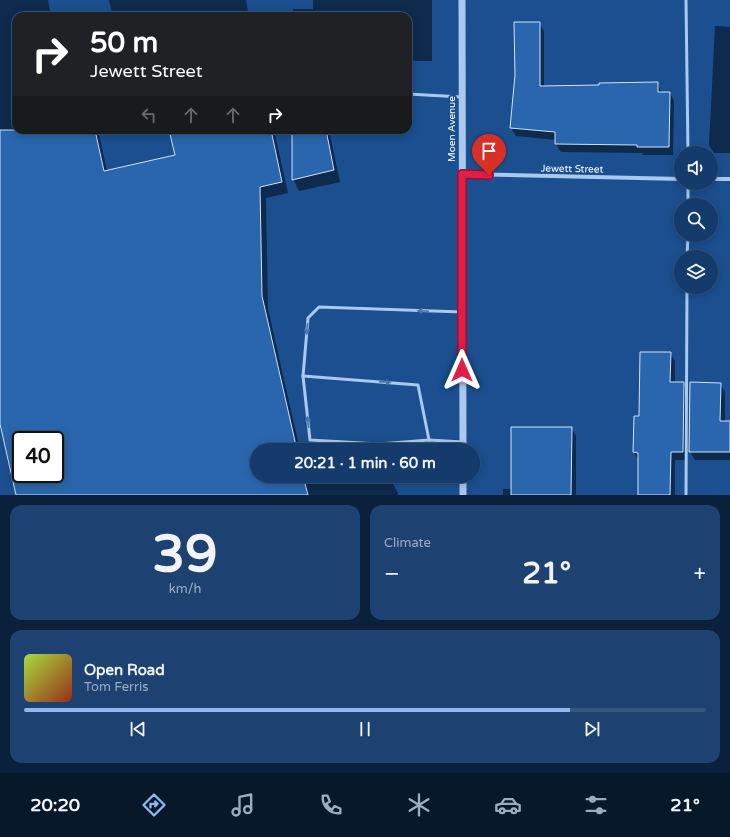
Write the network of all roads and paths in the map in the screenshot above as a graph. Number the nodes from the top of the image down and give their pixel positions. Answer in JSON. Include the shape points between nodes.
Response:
{"nodes":[{"id":1,"x":462,"y":0,"type":"edge"},
{"id":2,"x":686,"y":0,"type":"edge"},
{"id":3,"x":412,"y":94,"type":"edge"},
{"id":4,"x":462,"y":97,"type":"junction"},
{"id":5,"x":688,"y":146,"type":"edge"},
{"id":6,"x":462,"y":174,"type":"junction"},
{"id":7,"x":674,"y":179,"type":"edge"},
{"id":8,"x":718,"y":179,"type":"edge"},
{"id":9,"x":730,"y":179,"type":"edge"},
{"id":10,"x":687,"y":294,"type":"edge"},
{"id":11,"x":462,"y":312,"type":"junction"},
{"id":12,"x":303,"y":376,"type":"junction"},
{"id":13,"x":429,"y":440,"type":"junction"},
{"id":14,"x":462,"y":442,"type":"joint"},
{"id":15,"x":463,"y":483,"type":"edge"},
{"id":16,"x":463,"y":495,"type":"edge"},
{"id":17,"x":686,"y":495,"type":"edge"}],
"edges":[{"from":1,"to":4,"type":"street","name":"Moen Avenue"},
{"from":2,"to":5,"type":"lane"},
{"from":3,"to":4,"type":"lane"},
{"from":4,"to":6,"type":"street","name":"Moen Avenue"},
{"from":6,"to":7,"type":"street","name":"Jewett Street"},
{"from":6,"to":11,"type":"street","name":"Moen Avenue"},
{"from":8,"to":9,"type":"street"},
{"from":10,"to":17,"type":"lane"},
{"from":11,"to":12,"type":"lane","one_way":true,"via":[[319,307],[308,318]]},
{"from":11,"to":14,"type":"street","name":"Moen Avenue"},
{"from":12,"to":13,"type":"lane","one_way":true,"via":[[418,384]]},
{"from":13,"to":12,"type":"lane","one_way":true,"via":[[379,444],[310,440]]},
{"from":13,"to":14,"type":"lane"},
{"from":15,"to":16,"type":"street"}]}
